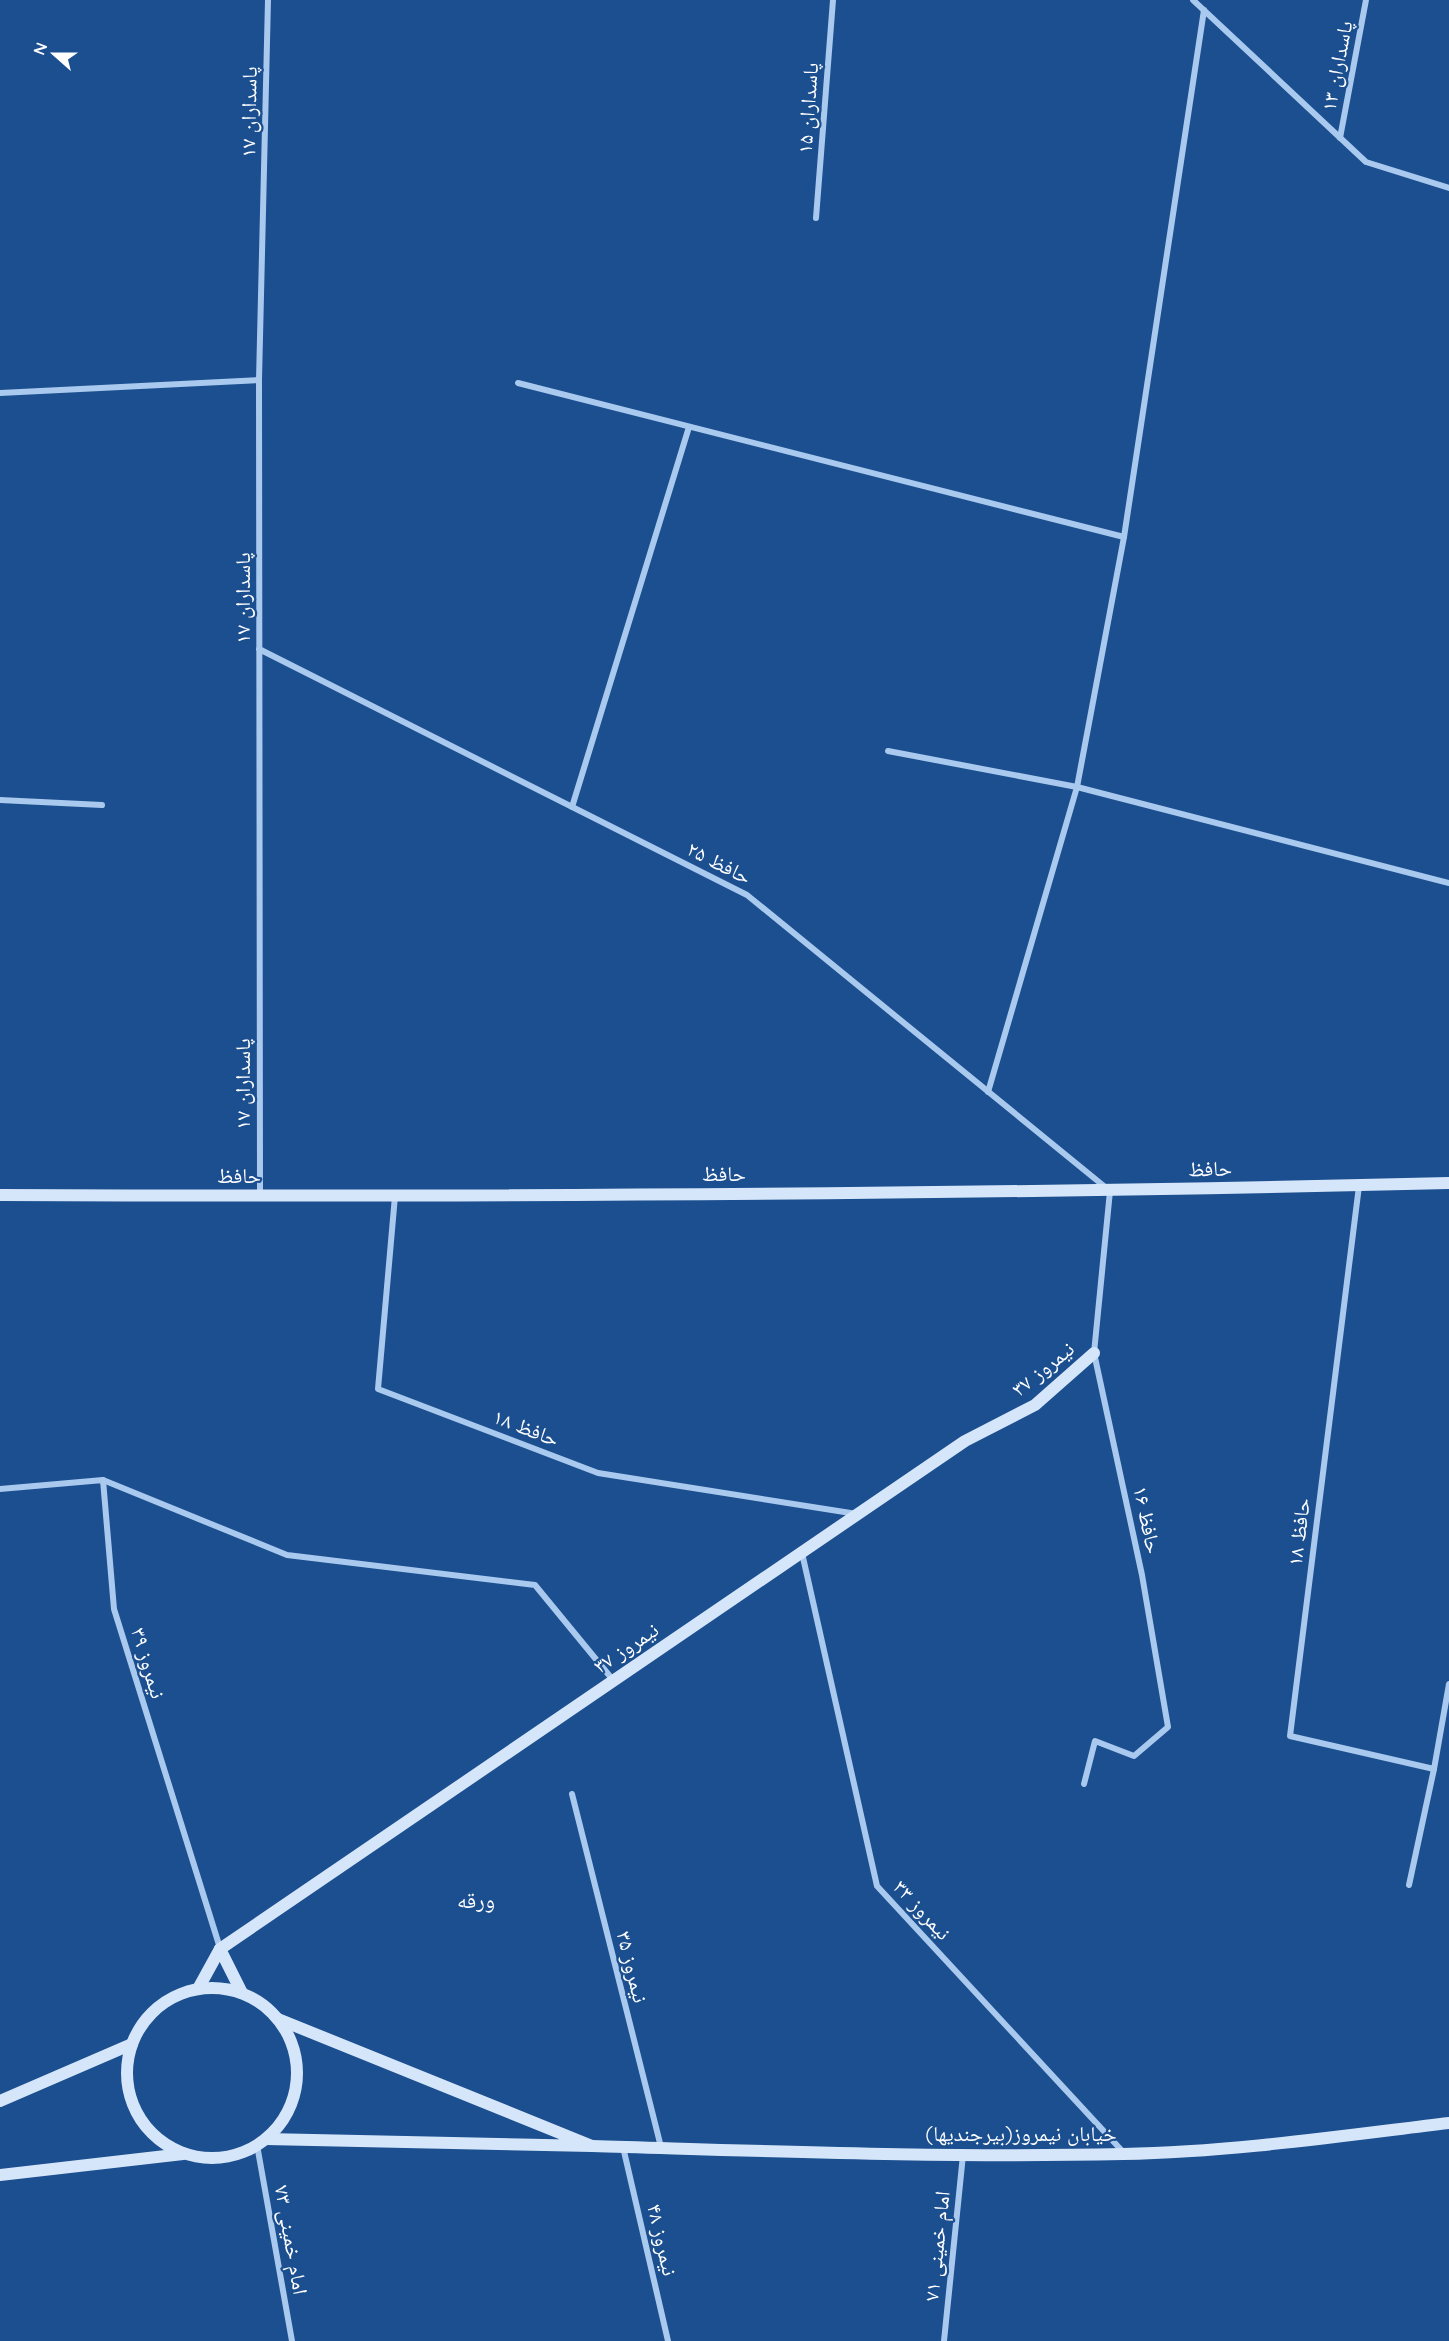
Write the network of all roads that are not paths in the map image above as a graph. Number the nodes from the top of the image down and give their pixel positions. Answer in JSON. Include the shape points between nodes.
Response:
{"nodes":[{"id":1,"x":268,"y":0,"type":"edge"},
{"id":2,"x":832,"y":0,"type":"edge"},
{"id":3,"x":1193,"y":0,"type":"edge"},
{"id":4,"x":1366,"y":0,"type":"edge"},
{"id":5,"x":1204,"y":10,"type":"junction"},
{"id":6,"x":1340,"y":138,"type":"junction"},
{"id":7,"x":1449,"y":188,"type":"edge"},
{"id":8,"x":816,"y":218,"type":"dead end"},
{"id":9,"x":259,"y":380,"type":"junction"},
{"id":10,"x":518,"y":383,"type":"dead end"},
{"id":11,"x":0,"y":393,"type":"edge"},
{"id":12,"x":689,"y":427,"type":"junction"},
{"id":13,"x":1124,"y":537,"type":"junction"},
{"id":14,"x":259,"y":649,"type":"junction"},
{"id":15,"x":888,"y":751,"type":"dead end"},
{"id":16,"x":1077,"y":787,"type":"junction"},
{"id":17,"x":0,"y":800,"type":"edge"},
{"id":18,"x":102,"y":805,"type":"dead end"},
{"id":19,"x":572,"y":807,"type":"junction"},
{"id":20,"x":1449,"y":883,"type":"edge"},
{"id":21,"x":988,"y":1092,"type":"junction"},
{"id":22,"x":1449,"y":1183,"type":"edge"},
{"id":23,"x":1359,"y":1185,"type":"junction"},
{"id":24,"x":1110,"y":1191,"type":"junction"},
{"id":25,"x":0,"y":1195,"type":"edge"},
{"id":26,"x":396,"y":1195,"type":"junction"},
{"id":27,"x":260,"y":1196,"type":"junction"},
{"id":28,"x":1094,"y":1353,"type":"junction"},
{"id":29,"x":103,"y":1480,"type":"junction"},
{"id":30,"x":0,"y":1489,"type":"edge"},
{"id":31,"x":858,"y":1514,"type":"junction"},
{"id":32,"x":801,"y":1552,"type":"junction"},
{"id":33,"x":614,"y":1681,"type":"junction"},
{"id":34,"x":1449,"y":1684,"type":"edge"},
{"id":35,"x":1434,"y":1769,"type":"junction"},
{"id":36,"x":1084,"y":1784,"type":"dead end"},
{"id":37,"x":572,"y":1794,"type":"dead end"},
{"id":38,"x":1409,"y":1885,"type":"dead end"},
{"id":39,"x":220,"y":1949,"type":"junction"},
{"id":40,"x":198,"y":1989,"type":"junction"},
{"id":41,"x":242,"y":1993,"type":"junction"},
{"id":42,"x":278,"y":2019,"type":"junction"},
{"id":43,"x":132,"y":2044,"type":"junction"},
{"id":44,"x":0,"y":2101,"type":"edge"},
{"id":45,"x":1449,"y":2123,"type":"edge"},
{"id":46,"x":262,"y":2142,"type":"junction"},
{"id":47,"x":592,"y":2146,"type":"junction"},
{"id":48,"x":623,"y":2147,"type":"junction"},
{"id":49,"x":661,"y":2148,"type":"junction"},
{"id":50,"x":183,"y":2154,"type":"junction"},
{"id":51,"x":1125,"y":2154,"type":"junction"},
{"id":52,"x":963,"y":2155,"type":"junction"},
{"id":53,"x":0,"y":2175,"type":"edge"},
{"id":54,"x":292,"y":2341,"type":"edge"},
{"id":55,"x":668,"y":2341,"type":"edge"},
{"id":56,"x":944,"y":2341,"type":"edge"}],
"edges":[{"from":1,"to":9,"type":"street","name":"پاسداران ۱۷"},
{"from":2,"to":8,"type":"street","name":"پاسداران ۱۵"},
{"from":3,"to":5,"type":"street"},
{"from":4,"to":6,"type":"street","name":"پاسداران ۱۳"},
{"from":5,"to":6,"type":"street"},
{"from":5,"to":13,"type":"street"},
{"from":6,"to":7,"type":"street","via":[[1366,162]]},
{"from":9,"to":11,"type":"street"},
{"from":9,"to":14,"type":"street","name":"پاسداران ۱۷"},
{"from":10,"to":12,"type":"street"},
{"from":12,"to":13,"type":"street"},
{"from":12,"to":19,"type":"street"},
{"from":13,"to":16,"type":"street"},
{"from":14,"to":19,"type":"street","name":"حافظ ۲۵"},
{"from":14,"to":27,"type":"street","name":"پاسداران ۱۷"},
{"from":15,"to":16,"type":"street"},
{"from":16,"to":20,"type":"street"},
{"from":16,"to":21,"type":"street"},
{"from":17,"to":18,"type":"street"},
{"from":19,"to":21,"type":"street","name":"حافظ ۲۵","via":[[747,895]]},
{"from":21,"to":24,"type":"street","name":"حافظ ۲۵"},
{"from":22,"to":23,"type":"street","name":"حافظ"},
{"from":23,"to":24,"type":"street","name":"حافظ"},
{"from":23,"to":35,"type":"street","name":"حافظ ۱۸","via":[[1290,1736]]},
{"from":24,"to":26,"type":"street","name":"حافظ"},
{"from":24,"to":28,"type":"street","name":"حافظ ۱۶"},
{"from":25,"to":27,"type":"street","name":"حافظ"},
{"from":26,"to":27,"type":"street","name":"حافظ"},
{"from":26,"to":31,"type":"street","name":"حافظ ۱۸","via":[[378,1389],[598,1473]]},
{"from":28,"to":31,"type":"street","name":"نیمروز ۳۷","via":[[1035,1405],[965,1442]]},
{"from":28,"to":36,"type":"street","name":"حافظ ۱۶","via":[[1142,1575],[1168,1726],[1134,1756],[1095,1741]]},
{"from":29,"to":30,"type":"street"},
{"from":29,"to":33,"type":"street","via":[[287,1555],[535,1585]]},
{"from":29,"to":39,"type":"street","name":"نیمروز ۳۹","via":[[114,1609]]},
{"from":31,"to":32,"type":"street","name":"نیمروز ۳۷"},
{"from":32,"to":33,"type":"street","name":"نیمروز ۳۷"},
{"from":32,"to":51,"type":"street","name":"نیمروز ۳۳","via":[[877,1886]]},
{"from":33,"to":39,"type":"street","name":"نیمروز ۳۷"},
{"from":34,"to":35,"type":"street"},
{"from":35,"to":38,"type":"street"},
{"from":37,"to":49,"type":"street","name":"نیمروز ۳۵"},
{"from":39,"to":40,"type":"street"},
{"from":39,"to":41,"type":"street"},
{"from":40,"to":41,"type":"street"},
{"from":40,"to":43,"type":"street","via":[[158,2008]]},
{"from":41,"to":42,"type":"street"},
{"from":42,"to":46,"type":"street","via":[[291,2042],[297,2068],[295,2095],[284,2119]]},
{"from":42,"to":47,"type":"street"},
{"from":43,"to":44,"type":"street"},
{"from":43,"to":50,"type":"street","via":[[127,2070],[130,2097],[141,2121],[159,2140]]},
{"from":45,"to":51,"type":"street","name":"خیابان نیمروز(بیرجندیها)","via":[[1286,2143]]},
{"from":46,"to":47,"type":"street","name":"خیابان نیمروز(بیرجندیها)"},
{"from":46,"to":50,"type":"street","via":[[226,2158],[204,2159]]},
{"from":46,"to":54,"type":"street","name":"امام خمینی ۷۳"},
{"from":47,"to":48,"type":"street","name":"خیابان نیمروز(بیرجندیها)"},
{"from":48,"to":49,"type":"street","name":"خیابان نیمروز(بیرجندیها)"},
{"from":48,"to":55,"type":"street","name":"نیمروز ۴۸"},
{"from":49,"to":52,"type":"street","name":"خیابان نیمروز(بیرجندیها)"},
{"from":50,"to":53,"type":"street"},
{"from":51,"to":52,"type":"street","name":"خیابان نیمروز(بیرجندیها)"},
{"from":52,"to":56,"type":"street","name":"امام خمینی ۷۱"}]}
